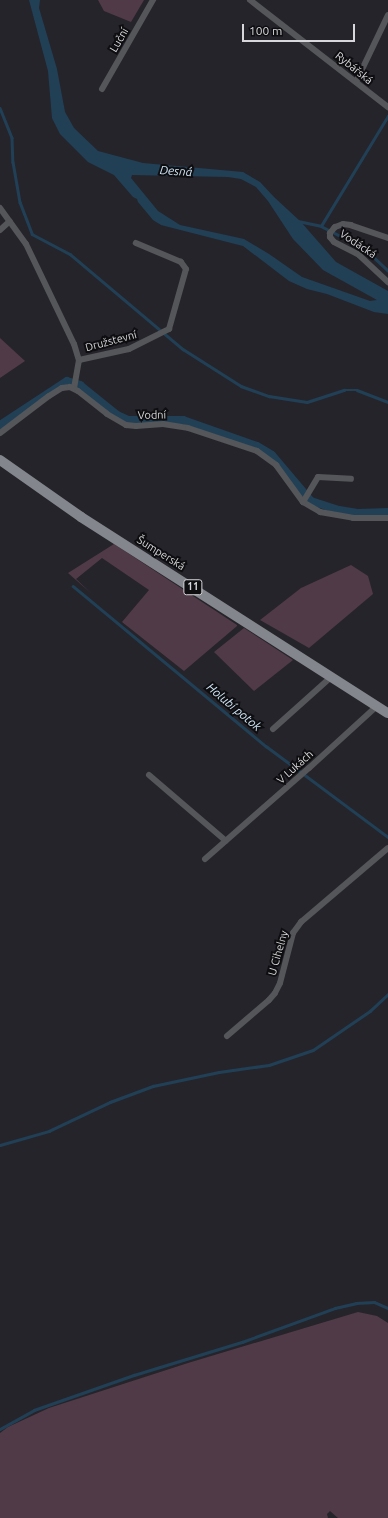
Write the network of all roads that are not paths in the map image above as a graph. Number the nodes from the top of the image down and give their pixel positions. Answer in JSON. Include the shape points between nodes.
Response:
{"nodes":[{"id":1,"x":153,"y":0,"type":"edge"},
{"id":2,"x":250,"y":0,"type":"edge"},
{"id":3,"x":388,"y":16,"type":"edge"},
{"id":4,"x":356,"y":82,"type":"junction"},
{"id":5,"x":102,"y":89,"type":"dead end"},
{"id":6,"x":388,"y":107,"type":"edge"},
{"id":7,"x":0,"y":208,"type":"edge"},
{"id":8,"x":10,"y":221,"type":"junction"},
{"id":9,"x":0,"y":230,"type":"edge"},
{"id":10,"x":388,"y":238,"type":"edge"},
{"id":11,"x":136,"y":243,"type":"dead end"},
{"id":12,"x":388,"y":282,"type":"edge"},
{"id":13,"x":79,"y":360,"type":"junction"},
{"id":14,"x":74,"y":387,"type":"junction"},
{"id":15,"x":0,"y":433,"type":"edge"},
{"id":16,"x":0,"y":460,"type":"edge"},
{"id":17,"x":350,"y":479,"type":"dead end"},
{"id":18,"x":305,"y":498,"type":"junction"},
{"id":19,"x":388,"y":518,"type":"edge"},
{"id":20,"x":331,"y":677,"type":"junction"},
{"id":21,"x":377,"y":706,"type":"junction"},
{"id":22,"x":388,"y":713,"type":"edge"},
{"id":23,"x":274,"y":729,"type":"dead end"},
{"id":24,"x":149,"y":775,"type":"dead end"},
{"id":25,"x":226,"y":841,"type":"junction"},
{"id":26,"x":388,"y":848,"type":"edge"},
{"id":27,"x":205,"y":858,"type":"dead end"},
{"id":28,"x":227,"y":1036,"type":"dead end"}],
"edges":[{"from":1,"to":5,"type":"street","name":"Luční"},
{"from":2,"to":4,"type":"street","name":"Rybářská"},
{"from":3,"to":4,"type":"street"},
{"from":4,"to":6,"type":"street","name":"Rybářská"},
{"from":7,"to":8,"type":"street","name":"Družstevní"},
{"from":8,"to":9,"type":"street"},
{"from":8,"to":13,"type":"street","name":"Družstevní","via":[[37,265]]},
{"from":10,"to":12,"type":"street","name":"Vodácká","via":[[351,225],[337,225],[331,231],[330,237],[334,242],[359,255]]},
{"from":11,"to":13,"type":"street","name":"Družstevní","via":[[181,262],[186,269],[170,325],[164,332],[129,349]]},
{"from":13,"to":14,"type":"street","name":"Družstevní"},
{"from":14,"to":15,"type":"street","via":[[66,387],[55,392]]},
{"from":14,"to":18,"type":"street","name":"Vodní","via":[[126,425],[163,424],[188,428],[257,451],[276,465]]},
{"from":16,"to":20,"type":"main road","name":"Šumperská","number":"11","via":[[80,517]]},
{"from":17,"to":18,"type":"street","via":[[318,477]]},
{"from":18,"to":19,"type":"street","name":"Vodní","via":[[320,512],[358,518]]},
{"from":20,"to":21,"type":"main road","name":"Šumperská","number":"11"},
{"from":20,"to":23,"type":"street"},
{"from":21,"to":22,"type":"main road","name":"Šumperská","number":"11"},
{"from":21,"to":25,"type":"street","name":"V Lukách"},
{"from":24,"to":25,"type":"street"},
{"from":25,"to":27,"type":"street","name":"V Lukách"},
{"from":26,"to":28,"type":"street","name":"U Cihelny","via":[[301,922],[293,933],[275,993]]}]}
